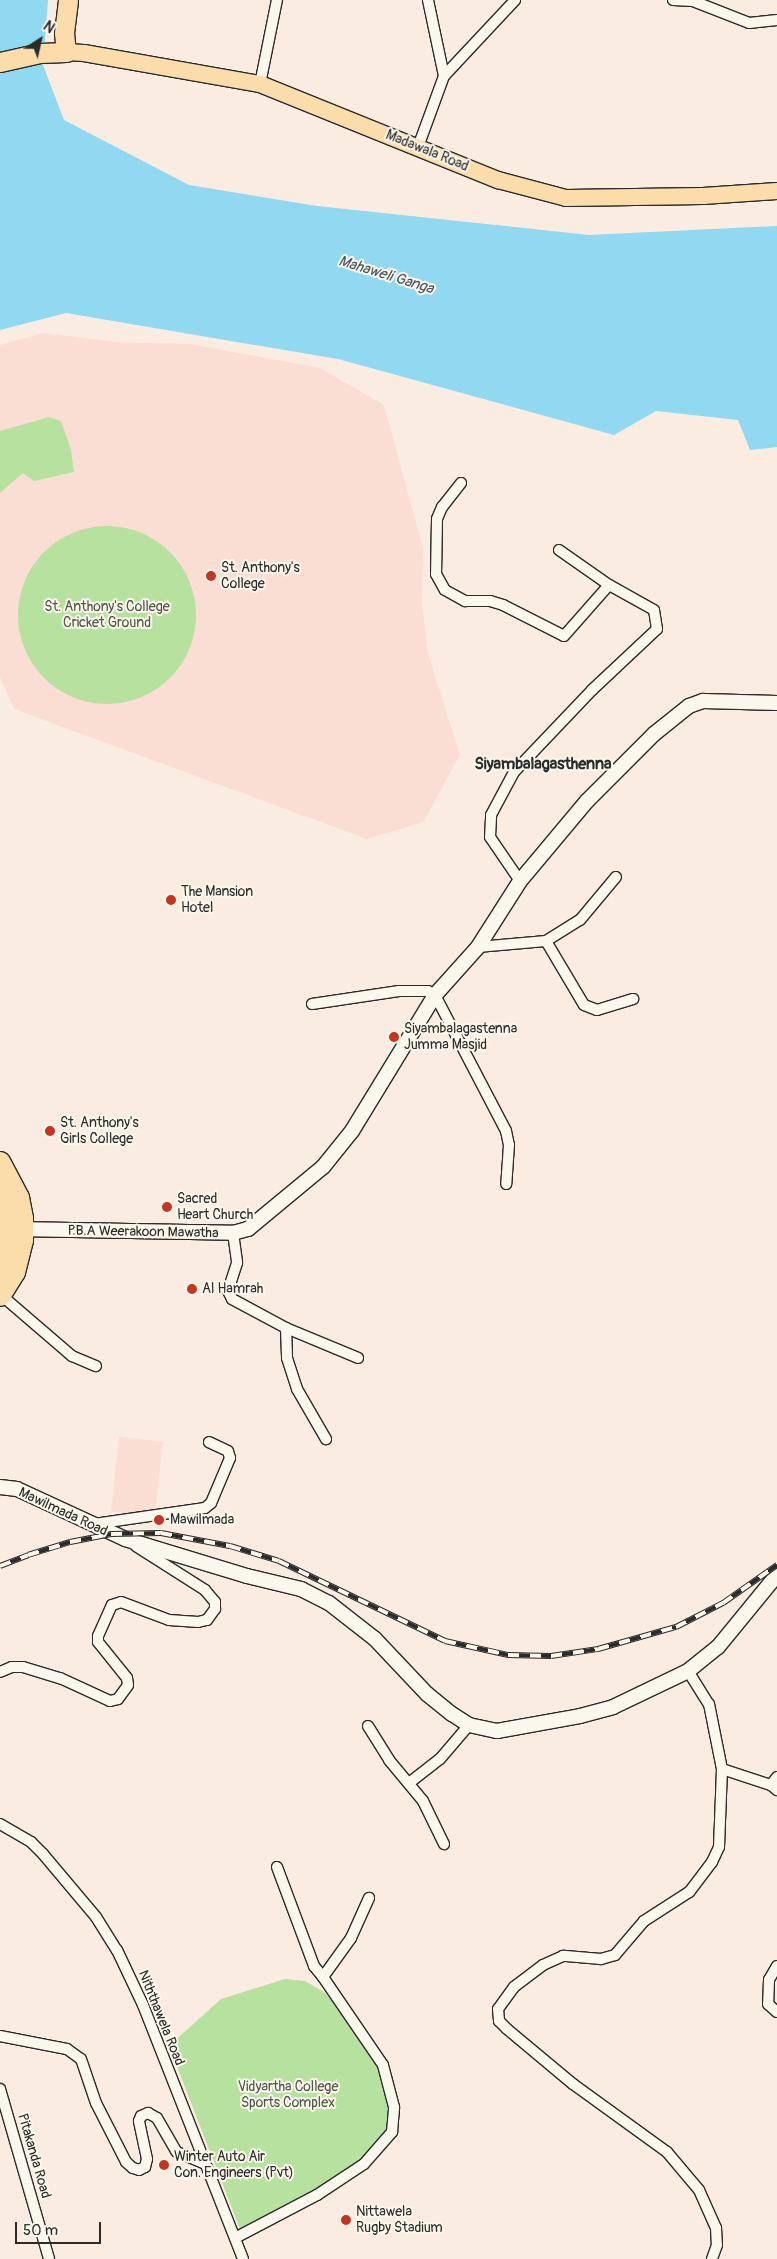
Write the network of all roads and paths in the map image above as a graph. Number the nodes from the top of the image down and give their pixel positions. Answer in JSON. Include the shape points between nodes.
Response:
{"nodes":[{"id":1,"x":68,"y":0,"type":"edge"},
{"id":2,"x":278,"y":0,"type":"edge"},
{"id":3,"x":428,"y":0,"type":"edge"},
{"id":4,"x":515,"y":0,"type":"edge"},
{"id":5,"x":673,"y":0,"type":"edge"},
{"id":6,"x":777,"y":20,"type":"edge"},
{"id":7,"x":57,"y":36,"type":"junction"},
{"id":8,"x":0,"y":51,"type":"edge"},
{"id":9,"x":75,"y":53,"type":"junction"},
{"id":10,"x":0,"y":62,"type":"edge"},
{"id":11,"x":444,"y":76,"type":"junction"},
{"id":12,"x":260,"y":84,"type":"junction"},
{"id":13,"x":418,"y":147,"type":"junction"},
{"id":14,"x":777,"y":191,"type":"edge"},
{"id":15,"x":460,"y":483,"type":"dead end"},
{"id":16,"x":559,"y":550,"type":"dead end"},
{"id":17,"x":609,"y":585,"type":"junction"},
{"id":18,"x":777,"y":703,"type":"edge"},
{"id":19,"x":616,"y":876,"type":"dead end"},
{"id":20,"x":520,"y":881,"type":"junction"},
{"id":21,"x":546,"y":941,"type":"junction"},
{"id":22,"x":478,"y":947,"type":"junction"},
{"id":23,"x":435,"y":995,"type":"junction"},
{"id":24,"x":633,"y":999,"type":"dead end"},
{"id":25,"x":312,"y":1004,"type":"dead end"},
{"id":26,"x":0,"y":1161,"type":"edge"},
{"id":27,"x":506,"y":1184,"type":"dead end"},
{"id":28,"x":0,"y":1190,"type":"edge"},
{"id":29,"x":16,"y":1229,"type":"junction"},
{"id":30,"x":233,"y":1234,"type":"junction"},
{"id":31,"x":0,"y":1270,"type":"edge"},
{"id":32,"x":0,"y":1296,"type":"edge"},
{"id":33,"x":286,"y":1328,"type":"junction"},
{"id":34,"x":358,"y":1358,"type":"dead end"},
{"id":35,"x":96,"y":1366,"type":"dead end"},
{"id":36,"x":326,"y":1438,"type":"dead end"},
{"id":37,"x":209,"y":1442,"type":"dead end"},
{"id":38,"x":0,"y":1487,"type":"edge"},
{"id":39,"x":92,"y":1525,"type":"junction"},
{"id":40,"x":126,"y":1539,"type":"junction"},
{"id":41,"x":777,"y":1575,"type":"edge"},
{"id":42,"x":688,"y":1671,"type":"junction"},
{"id":43,"x":0,"y":1672,"type":"edge"},
{"id":44,"x":469,"y":1725,"type":"junction"},
{"id":45,"x":368,"y":1726,"type":"dead end"},
{"id":46,"x":722,"y":1769,"type":"junction"},
{"id":47,"x":409,"y":1783,"type":"junction"},
{"id":48,"x":775,"y":1784,"type":"edge"},
{"id":49,"x":0,"y":1824,"type":"edge"},
{"id":50,"x":444,"y":1844,"type":"dead end"},
{"id":51,"x":276,"y":1867,"type":"dead end"},
{"id":52,"x":369,"y":1898,"type":"dead end"},
{"id":53,"x":777,"y":1966,"type":"edge"},
{"id":54,"x":323,"y":1977,"type":"junction"},
{"id":55,"x":777,"y":2012,"type":"edge"},
{"id":56,"x":0,"y":2036,"type":"edge"},
{"id":57,"x":0,"y":2089,"type":"edge"},
{"id":58,"x":0,"y":2109,"type":"edge"},
{"id":59,"x":12,"y":2132,"type":"junction"},
{"id":60,"x":205,"y":2164,"type":"junction"},
{"id":61,"x":235,"y":2238,"type":"junction"},
{"id":62,"x":49,"y":2259,"type":"edge"},
{"id":63,"x":243,"y":2259,"type":"edge"},
{"id":64,"x":712,"y":2259,"type":"edge"}],
"edges":[{"from":1,"to":7,"type":"highway"},
{"from":2,"to":12,"type":"street"},
{"from":3,"to":11,"type":"street"},
{"from":4,"to":11,"type":"street"},
{"from":5,"to":6,"type":"street","via":[[694,1],[749,23]]},
{"from":7,"to":8,"type":"highway"},
{"from":7,"to":9,"type":"highway"},
{"from":9,"to":10,"type":"highway","name":"Madawala Road","via":[[40,53]]},
{"from":9,"to":12,"type":"main road","name":"Madawala Road"},
{"from":11,"to":13,"type":"street"},
{"from":12,"to":13,"type":"main road","name":"Madawala Road"},
{"from":13,"to":14,"type":"main road","name":"Madawala Road","via":[[498,180],[566,198],[703,196]]},
{"from":15,"to":17,"type":"street","via":[[437,519],[436,574],[445,590],[465,601],[490,601],[503,605],[564,636]]},
{"from":16,"to":17,"type":"street"},
{"from":17,"to":20,"type":"street","via":[[654,610],[656,629],[514,772],[491,815],[490,837]]},
{"from":18,"to":20,"type":"street","name":"P.B.A Weerakoon Mawatha","via":[[703,701],[689,706],[654,734],[587,801]]},
{"from":19,"to":21,"type":"street","via":[[580,920]]},
{"from":20,"to":22,"type":"street","name":"P.B.A Weerakoon Mawatha"},
{"from":21,"to":22,"type":"street"},
{"from":21,"to":24,"type":"street","via":[[584,1006],[597,1010]]},
{"from":22,"to":23,"type":"street","name":"P.B.A Weerakoon Mawatha"},
{"from":23,"to":25,"type":"street","via":[[428,991],[399,991]]},
{"from":23,"to":27,"type":"street","via":[[506,1131],[509,1145]]},
{"from":23,"to":30,"type":"street","name":"P.B.A Weerakoon Mawatha","via":[[352,1131],[323,1168],[248,1229]]},
{"from":26,"to":29,"type":"highway","via":[[19,1197]]},
{"from":28,"to":29,"type":"highway"},
{"from":29,"to":30,"type":"street","name":"P.B.A Weerakoon Mawatha"},
{"from":29,"to":31,"type":"highway"},
{"from":29,"to":32,"type":"highway","via":[[18,1266]]},
{"from":30,"to":33,"type":"street","via":[[238,1263],[228,1291],[232,1299]]},
{"from":32,"to":35,"type":"street","via":[[72,1356]]},
{"from":33,"to":34,"type":"street"},
{"from":33,"to":36,"type":"street","via":[[287,1358],[297,1389]]},
{"from":37,"to":39,"type":"street","via":[[228,1451],[230,1458],[211,1503],[205,1508]]},
{"from":38,"to":39,"type":"street","name":"Mawilmada Road","via":[[17,1489]]},
{"from":39,"to":40,"type":"street","name":"Mawilmada Road"},
{"from":40,"to":43,"type":"street","via":[[205,1590],[215,1602],[215,1609],[207,1620],[169,1620],[121,1602],[112,1605],[98,1642],[127,1678],[128,1685],[118,1699],[110,1702],[60,1678],[23,1668],[12,1667]]},
{"from":40,"to":44,"type":"street","name":"Mawilmada Road","via":[[301,1589],[329,1604],[375,1639],[427,1694]]},
{"from":41,"to":42,"type":"street","via":[[718,1647]]},
{"from":42,"to":44,"type":"street","via":[[613,1707],[580,1716],[497,1731]]},
{"from":42,"to":46,"type":"street","via":[[709,1704]]},
{"from":44,"to":47,"type":"street","via":[[440,1759]]},
{"from":45,"to":47,"type":"street","via":[[389,1760]]},
{"from":46,"to":48,"type":"street"},
{"from":46,"to":64,"type":"street","via":[[719,1847],[689,1892],[644,1921],[615,1955],[601,1959],[563,1956],[542,1965],[514,1987],[498,2009],[499,2021],[507,2029],[573,2084],[667,2152],[699,2190],[716,2228],[717,2245]]},
{"from":47,"to":50,"type":"street","via":[[423,1801]]},
{"from":49,"to":60,"type":"street","name":"Niththawela Road","via":[[44,1854],[108,1934],[143,2006]]},
{"from":51,"to":54,"type":"street","via":[[314,1966]]},
{"from":52,"to":54,"type":"street","via":[[351,1938]]},
{"from":53,"to":55,"type":"street","via":[[769,1980],[768,2004]]},
{"from":54,"to":61,"type":"street","via":[[383,2065],[394,2107],[392,2132],[364,2164],[317,2195]]},
{"from":56,"to":60,"type":"street","via":[[68,2050],[81,2059],[96,2103],[126,2162],[133,2168],[145,2167],[147,2159],[139,2121],[148,2113],[157,2118],[181,2155]]},
{"from":57,"to":59,"type":"street","name":"Pitakanda Road"},
{"from":58,"to":59,"type":"street"},
{"from":59,"to":62,"type":"street","name":"Pitakanda Road"},
{"from":60,"to":61,"type":"street","name":"Niththawela Road"},
{"from":61,"to":63,"type":"street","name":"Niththawela Road"}]}
